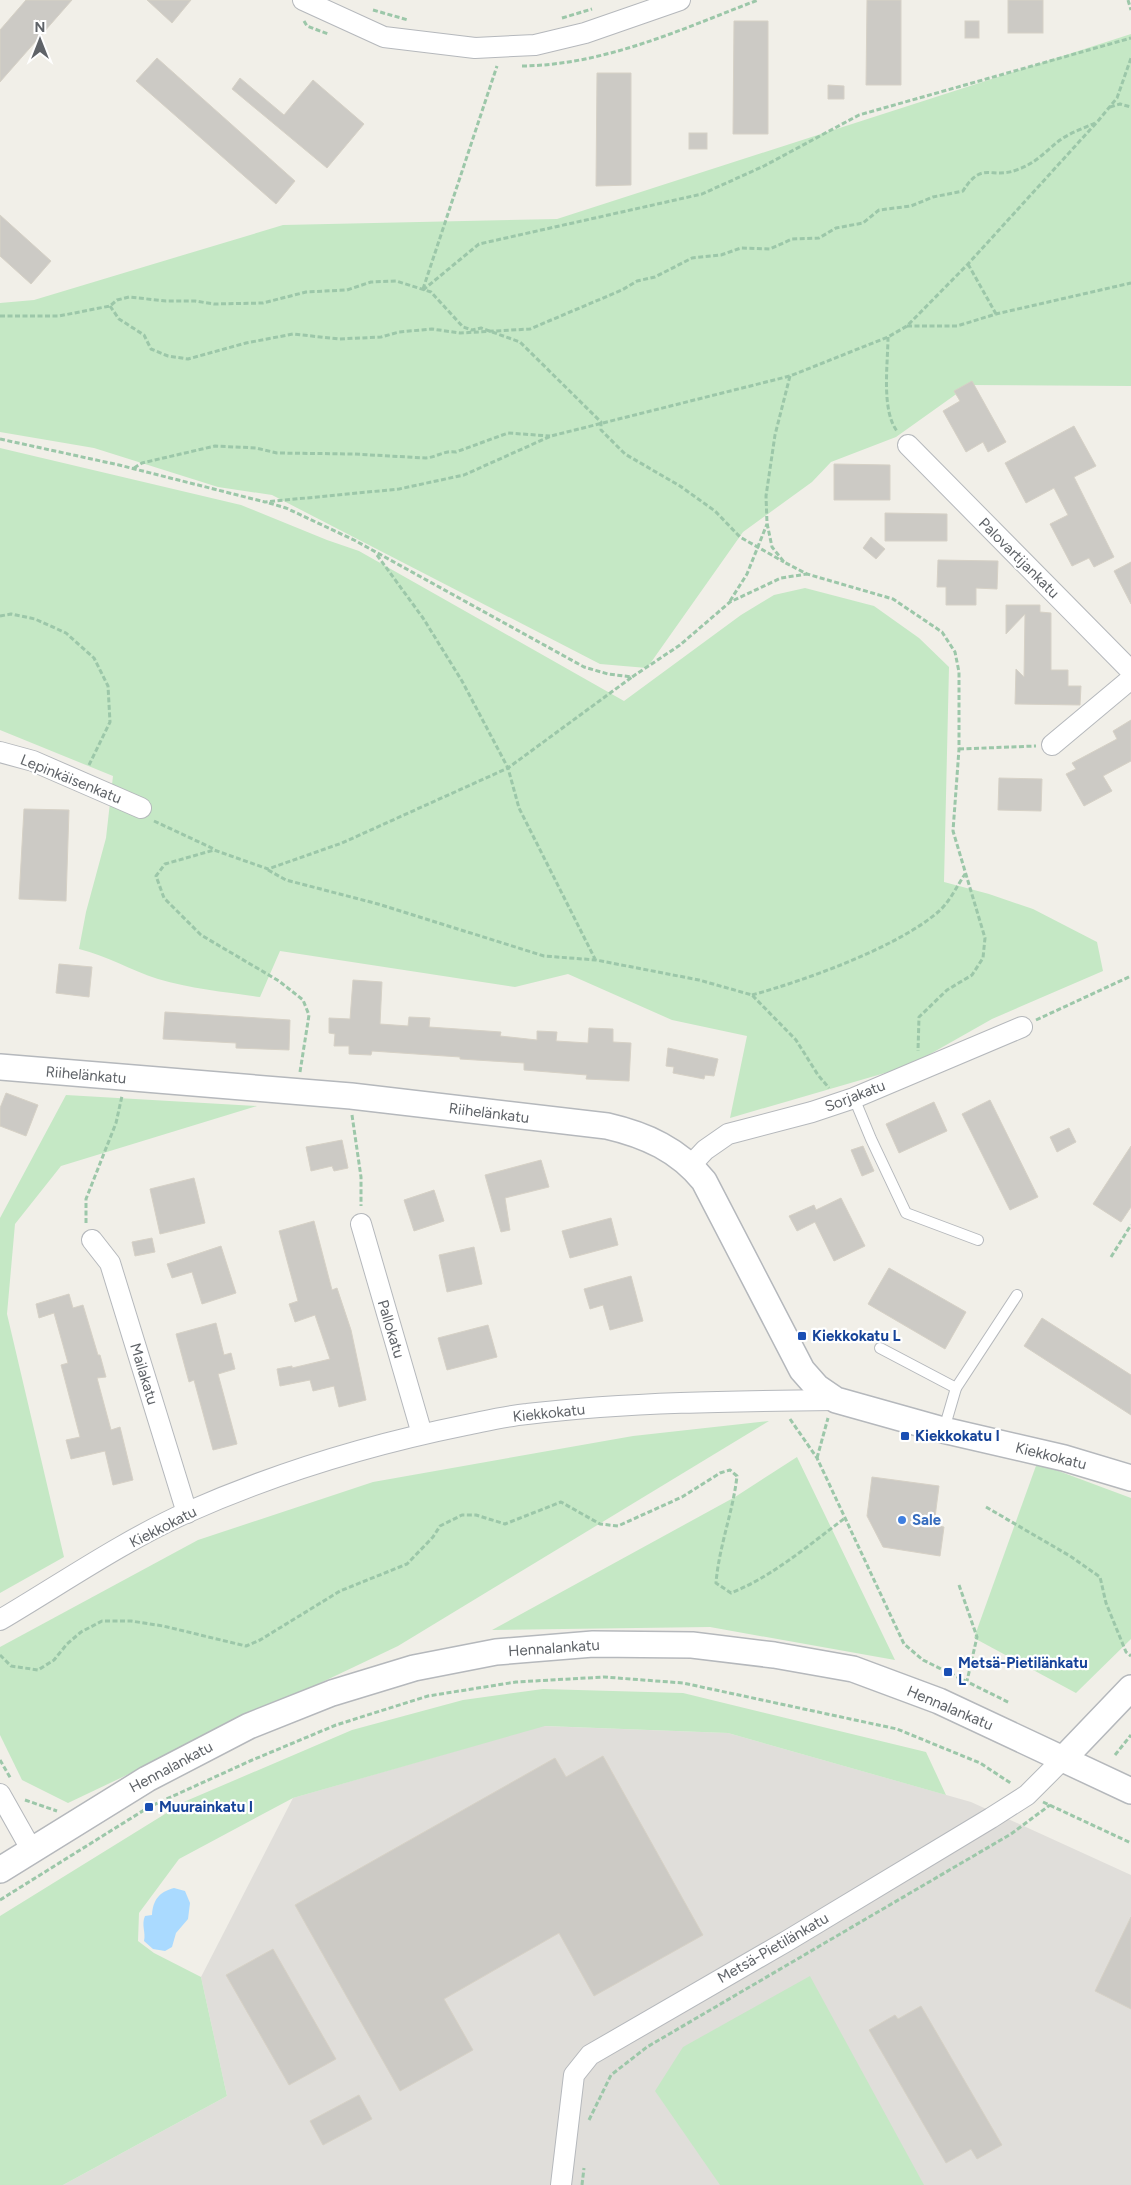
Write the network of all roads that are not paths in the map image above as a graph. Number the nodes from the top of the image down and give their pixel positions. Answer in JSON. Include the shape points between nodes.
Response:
{"nodes":[{"id":1,"x":303,"y":0,"type":"edge"},
{"id":2,"x":680,"y":0,"type":"edge"},
{"id":3,"x":908,"y":445,"type":"road end"},
{"id":4,"x":1131,"y":670,"type":"edge"},
{"id":5,"x":1131,"y":679,"type":"edge"},
{"id":6,"x":1052,"y":745,"type":"road end"},
{"id":7,"x":0,"y":752,"type":"edge"},
{"id":8,"x":146,"y":814,"type":"road end"},
{"id":9,"x":1022,"y":1027,"type":"road end"},
{"id":10,"x":0,"y":1067,"type":"edge"},
{"id":11,"x":848,"y":1100,"type":"junction"},
{"id":12,"x":691,"y":1165,"type":"junction"},
{"id":13,"x":361,"y":1224,"type":"road end"},
{"id":14,"x":92,"y":1240,"type":"road end"},
{"id":15,"x":978,"y":1240,"type":"dead end"},
{"id":16,"x":1017,"y":1295,"type":"dead end"},
{"id":17,"x":880,"y":1348,"type":"dead end"},
{"id":18,"x":956,"y":1388,"type":"junction"},
{"id":19,"x":836,"y":1400,"type":"junction"},
{"id":20,"x":943,"y":1430,"type":"junction"},
{"id":21,"x":422,"y":1434,"type":"junction"},
{"id":22,"x":1131,"y":1478,"type":"edge"},
{"id":23,"x":187,"y":1513,"type":"junction"},
{"id":24,"x":0,"y":1620,"type":"edge"},
{"id":25,"x":1131,"y":1688,"type":"edge"},
{"id":26,"x":1064,"y":1758,"type":"junction"},
{"id":27,"x":7,"y":1789,"type":"edge"},
{"id":28,"x":1131,"y":1791,"type":"edge"},
{"id":29,"x":31,"y":1849,"type":"junction"},
{"id":30,"x":0,"y":1870,"type":"edge"},
{"id":31,"x":561,"y":2185,"type":"edge"}],
"edges":[{"from":1,"to":2,"type":"street","via":[[384,37],[475,48],[535,45],[585,33]]},
{"from":3,"to":4,"type":"street","name":"Palovartijankatu"},
{"from":5,"to":6,"type":"street"},
{"from":7,"to":8,"type":"street","name":"Lepinkäisenkatu","via":[[33,761]]},
{"from":9,"to":11,"type":"street","name":"Sorjakatu"},
{"from":10,"to":12,"type":"street","name":"Riihelänkatu","via":[[350,1096],[607,1126],[636,1133],[664,1146]]},
{"from":11,"to":12,"type":"street","name":"Sorjakatu","via":[[728,1134],[705,1150]]},
{"from":11,"to":15,"type":"lane","via":[[871,1139],[906,1213]]},
{"from":12,"to":19,"type":"street","name":"Riihelänkatu","via":[[704,1181],[731,1230],[802,1370],[817,1387]]},
{"from":13,"to":21,"type":"street","name":"Pallokatu"},
{"from":14,"to":23,"type":"street","name":"Mailakatu","via":[[110,1263]]},
{"from":16,"to":18,"type":"lane"},
{"from":17,"to":18,"type":"lane"},
{"from":18,"to":20,"type":"lane"},
{"from":19,"to":20,"type":"street","name":"Kiekkokatu"},
{"from":19,"to":21,"type":"street","name":"Kiekkokatu","via":[[634,1405],[525,1414]]},
{"from":20,"to":22,"type":"street","name":"Kiekkokatu","via":[[1064,1458]]},
{"from":21,"to":23,"type":"street","name":"Kiekkokatu","via":[[325,1462]]},
{"from":23,"to":24,"type":"street","name":"Kiekkokatu"},
{"from":25,"to":26,"type":"street"},
{"from":26,"to":28,"type":"street","name":"Hennalankatu"},
{"from":26,"to":29,"type":"street","name":"Hennalankatu","via":[[939,1700],[853,1669],[692,1645],[593,1644],[496,1652],[414,1668],[332,1693],[249,1726],[147,1779]]},
{"from":26,"to":31,"type":"street","name":"Metsä-Pietilänkatu","via":[[1027,1795],[787,1941],[590,2054],[574,2075]]},
{"from":27,"to":29,"type":"street"},
{"from":29,"to":30,"type":"street","name":"Hennalankatu"}]}
